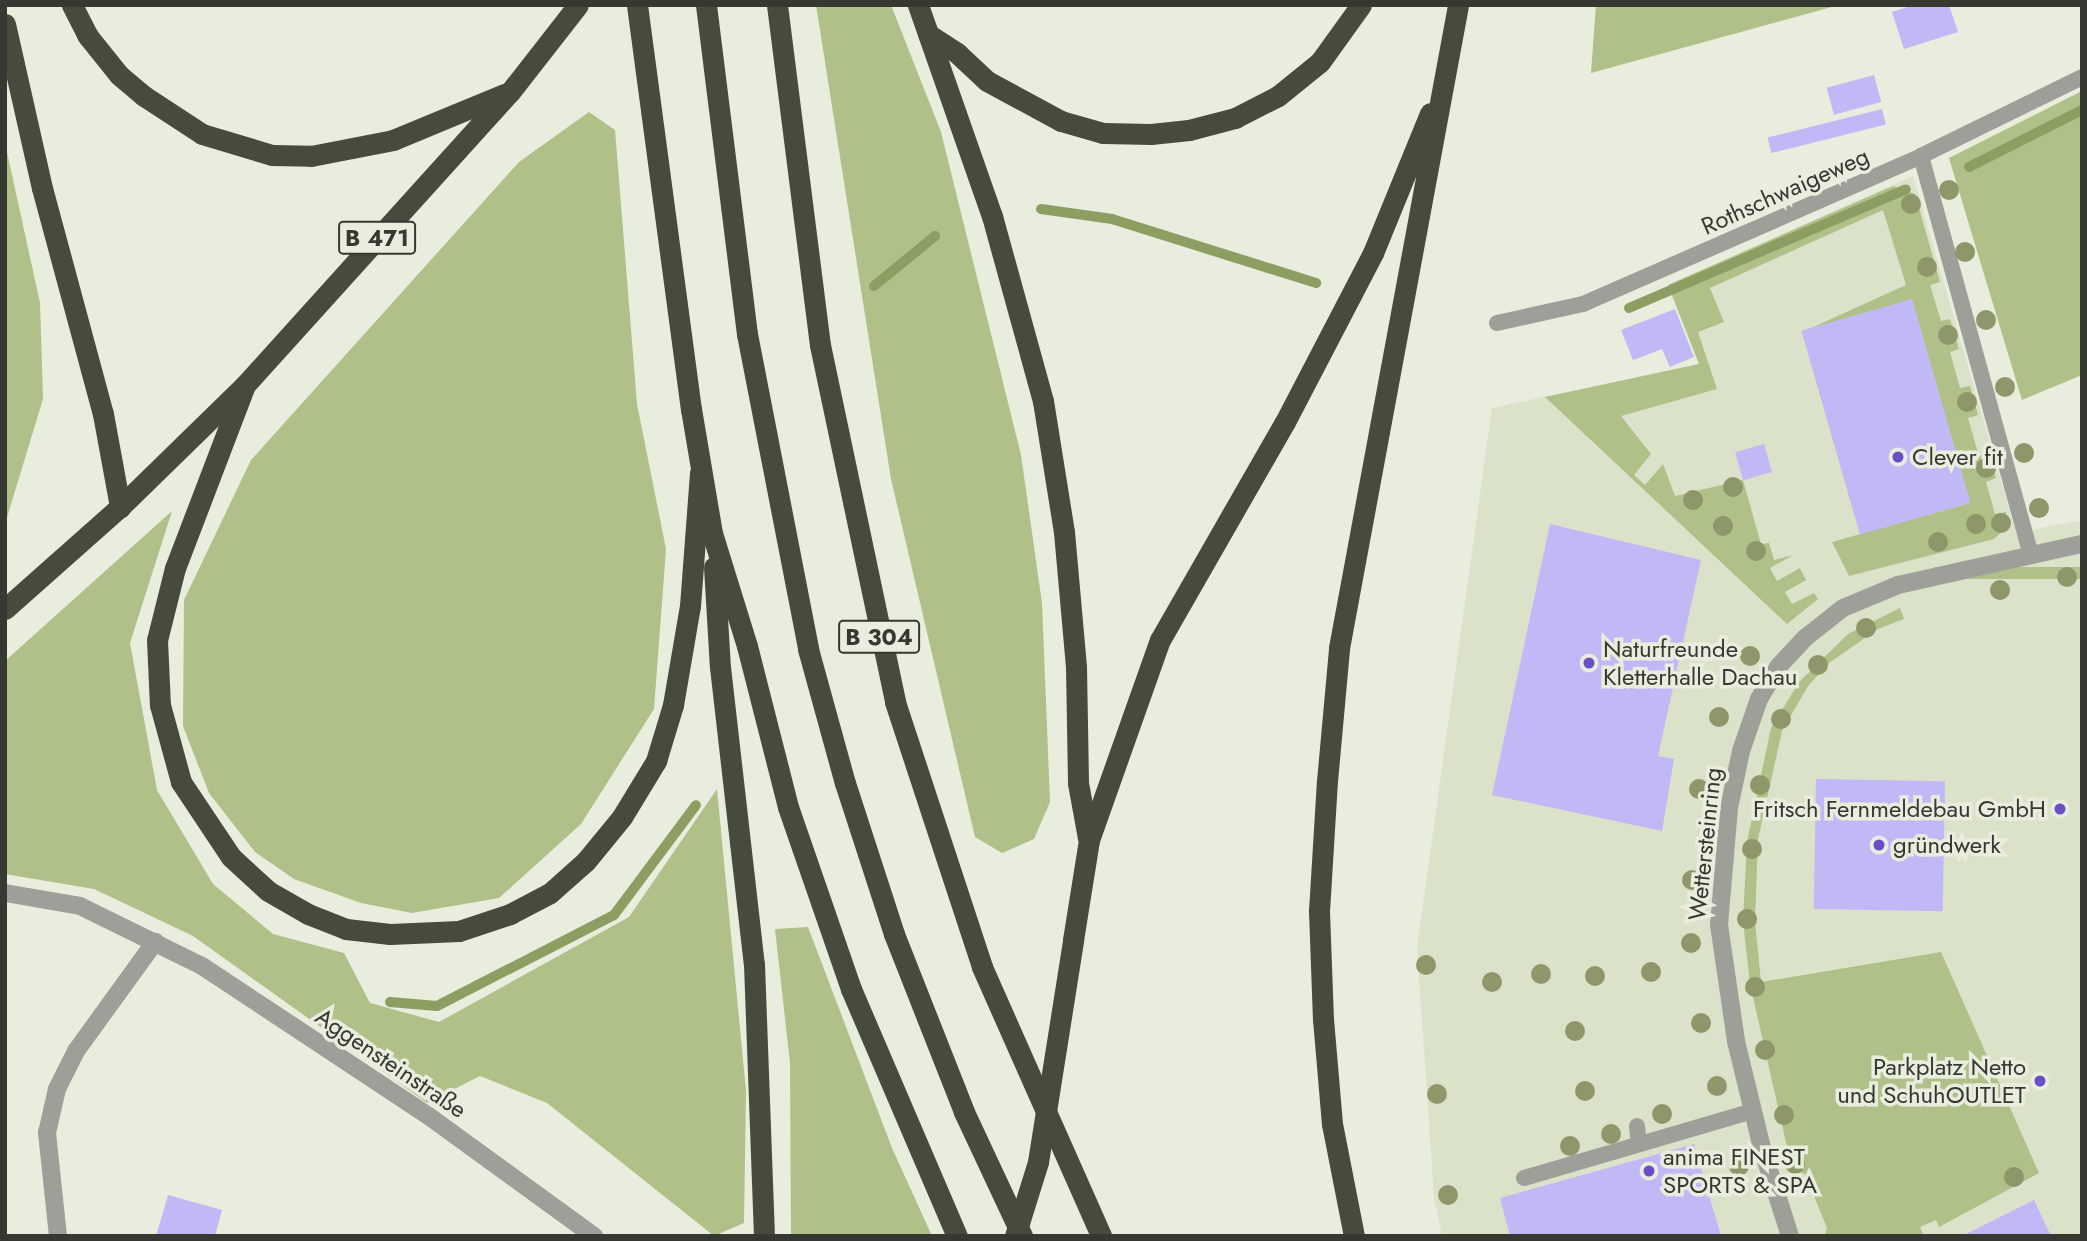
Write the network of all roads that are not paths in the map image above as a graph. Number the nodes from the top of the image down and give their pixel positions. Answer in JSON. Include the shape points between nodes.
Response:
{"nodes":[{"id":1,"x":72,"y":5,"type":"edge"},
{"id":2,"x":637,"y":5,"type":"edge"},
{"id":3,"x":706,"y":5,"type":"edge"},
{"id":4,"x":777,"y":5,"type":"edge"},
{"id":5,"x":918,"y":5,"type":"edge"},
{"id":6,"x":1361,"y":5,"type":"edge"},
{"id":7,"x":1458,"y":5,"type":"edge"},
{"id":8,"x":573,"y":11,"type":"edge"},
{"id":9,"x":5,"y":24,"type":"edge"},
{"id":10,"x":928,"y":34,"type":"junction"},
{"id":11,"x":1448,"y":69,"type":"junction"},
{"id":12,"x":2082,"y":77,"type":"edge"},
{"id":13,"x":510,"y":92,"type":"junction"},
{"id":14,"x":1921,"y":156,"type":"junction"},
{"id":15,"x":1497,"y":323,"type":"dead end"},
{"id":16,"x":245,"y":385,"type":"junction"},
{"id":17,"x":700,"y":472,"type":"junction"},
{"id":18,"x":120,"y":507,"type":"junction"},
{"id":19,"x":712,"y":533,"type":"junction"},
{"id":20,"x":2082,"y":544,"type":"edge"},
{"id":21,"x":2030,"y":552,"type":"junction"},
{"id":22,"x":5,"y":608,"type":"edge"},
{"id":23,"x":1088,"y":840,"type":"junction"},
{"id":24,"x":5,"y":893,"type":"edge"},
{"id":25,"x":155,"y":942,"type":"junction"},
{"id":26,"x":1753,"y":1111,"type":"junction"},
{"id":27,"x":1637,"y":1126,"type":"dead end"},
{"id":28,"x":1639,"y":1144,"type":"junction"},
{"id":29,"x":1524,"y":1178,"type":"dead end"},
{"id":30,"x":58,"y":1236,"type":"edge"},
{"id":31,"x":594,"y":1236,"type":"edge"},
{"id":32,"x":764,"y":1236,"type":"edge"},
{"id":33,"x":957,"y":1236,"type":"edge"},
{"id":34,"x":1015,"y":1236,"type":"edge"},
{"id":35,"x":1022,"y":1236,"type":"edge"},
{"id":36,"x":1101,"y":1236,"type":"edge"},
{"id":37,"x":1354,"y":1236,"type":"edge"},
{"id":38,"x":1790,"y":1236,"type":"edge"}],
"edges":[{"from":1,"to":13,"type":"highway","via":[[87,35],[119,75],[144,96],[202,134],[272,155],[311,156],[393,140]]},
{"from":2,"to":17,"type":"highway"},
{"from":3,"to":35,"type":"highway","number":"B 304","via":[[747,334],[782,526],[827,722],[873,871],[938,1049]]},
{"from":4,"to":36,"type":"highway","number":"B 304","via":[[820,345],[895,702],[982,967]]},
{"from":5,"to":10,"type":"highway"},
{"from":6,"to":10,"type":"highway","via":[[1320,62],[1278,96],[1235,118],[1152,134],[1103,132],[1061,121],[987,81],[957,52]]},
{"from":7,"to":11,"type":"highway"},
{"from":8,"to":13,"type":"highway","number":"B 471"},
{"from":9,"to":18,"type":"highway","via":[[42,188],[103,414]]},
{"from":10,"to":23,"type":"highway","via":[[992,216],[1043,401],[1064,532],[1076,667],[1078,783]]},
{"from":11,"to":23,"type":"highway","via":[[1373,253],[1284,422],[1160,640]]},
{"from":11,"to":37,"type":"highway","via":[[1339,649],[1327,781],[1319,911],[1323,1020],[1332,1124]]},
{"from":12,"to":14,"type":"lane","name":"Rothschwaigeweg"},
{"from":13,"to":16,"type":"highway","number":"B 471"},
{"from":14,"to":15,"type":"lane","name":"Rothschwaigeweg","via":[[1583,304]]},
{"from":14,"to":21,"type":"lane"},
{"from":16,"to":17,"type":"highway","via":[[175,568],[157,640],[160,705],[181,782],[231,858],[268,891],[346,929],[390,934],[459,931],[510,915],[559,885],[622,817],[656,761],[673,705],[690,606]]},
{"from":16,"to":18,"type":"highway","number":"B 471"},
{"from":17,"to":19,"type":"highway"},
{"from":18,"to":22,"type":"highway","number":"B 471"},
{"from":19,"to":32,"type":"highway","via":[[720,667],[754,964]]},
{"from":19,"to":33,"type":"highway","via":[[747,646],[788,807],[851,989]]},
{"from":20,"to":21,"type":"street","name":"Wettersteinring"},
{"from":21,"to":26,"type":"street","name":"Wettersteinring","via":[[1898,585],[1843,608],[1778,667],[1759,699],[1741,751],[1729,808],[1719,925]]},
{"from":23,"to":34,"type":"highway","bridge":true,"via":[[1038,1162]]},
{"from":24,"to":25,"type":"street","name":"Aggensteinstraße","via":[[80,906]]},
{"from":25,"to":30,"type":"street","via":[[76,1051],[57,1089],[47,1133]]},
{"from":25,"to":31,"type":"street","name":"Aggensteinstraße","via":[[202,966],[430,1117]]},
{"from":26,"to":28,"type":"lane"},
{"from":26,"to":38,"type":"street","name":"Wettersteinring"},
{"from":27,"to":28,"type":"lane"},
{"from":28,"to":29,"type":"lane"}]}
